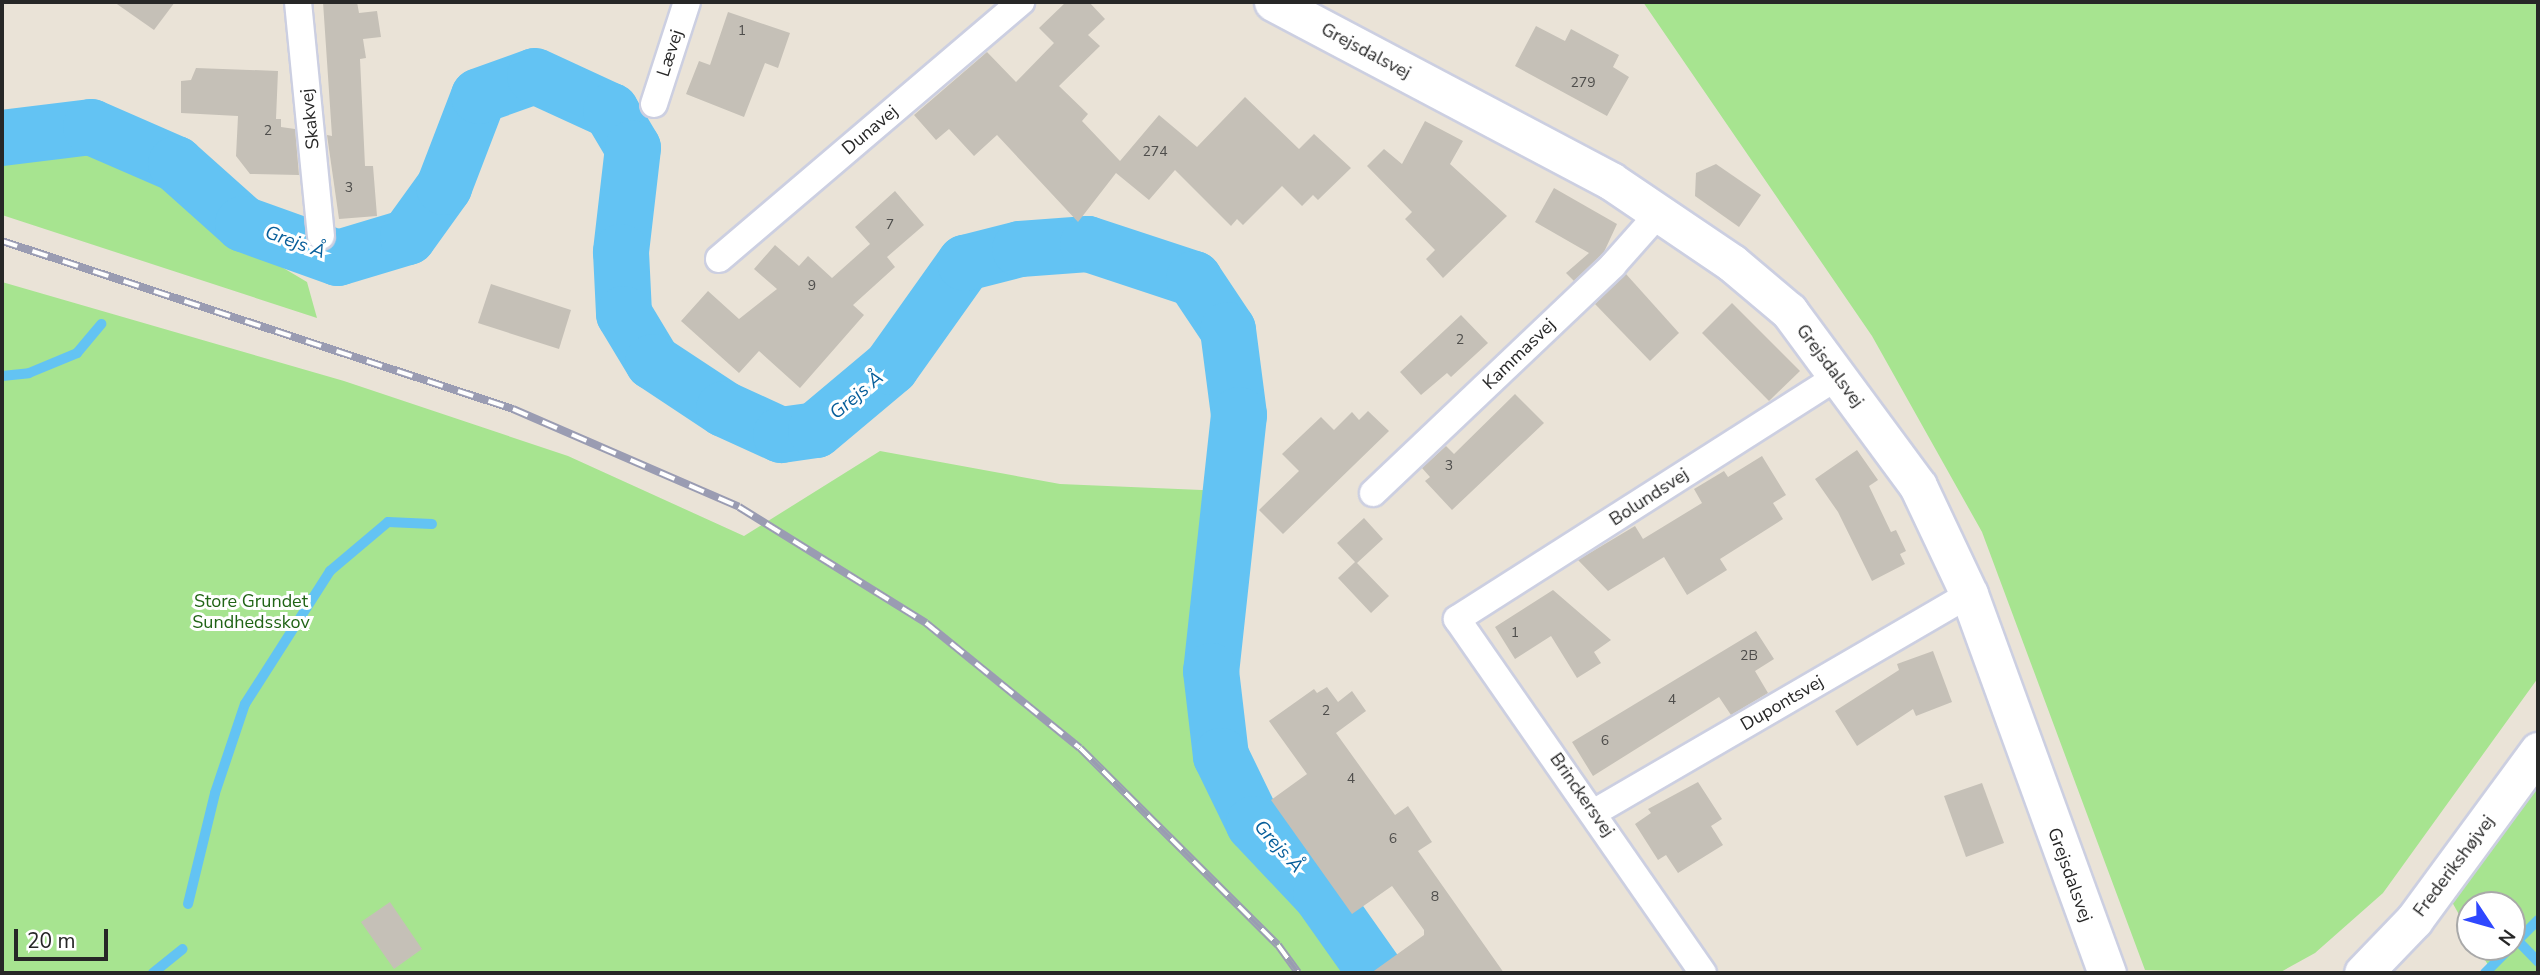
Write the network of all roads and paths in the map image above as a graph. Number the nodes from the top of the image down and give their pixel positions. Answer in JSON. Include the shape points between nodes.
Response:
{"nodes":[{"id":1,"x":298,"y":2,"type":"edge"},
{"id":2,"x":687,"y":2,"type":"edge"},
{"id":3,"x":1021,"y":2,"type":"edge"},
{"id":4,"x":1273,"y":2,"type":"edge"},
{"id":5,"x":654,"y":104,"type":"dead end"},
{"id":6,"x":1661,"y":211,"type":"junction"},
{"id":7,"x":321,"y":236,"type":"dead end"},
{"id":8,"x":719,"y":259,"type":"dead end"},
{"id":9,"x":1840,"y":375,"type":"junction"},
{"id":10,"x":1373,"y":493,"type":"dead end"},
{"id":11,"x":1969,"y":594,"type":"junction"},
{"id":12,"x":1457,"y":619,"type":"joint"},
{"id":13,"x":2538,"y":751,"type":"edge"},
{"id":14,"x":1595,"y":812,"type":"junction"},
{"id":15,"x":1703,"y":973,"type":"edge"},
{"id":16,"x":2107,"y":973,"type":"edge"},
{"id":17,"x":2362,"y":973,"type":"edge"}],
"edges":[{"from":1,"to":7,"type":"street","name":"Skakvej"},
{"from":2,"to":5,"type":"street","name":"Lævej"},
{"from":3,"to":8,"type":"street","name":"Dunavej"},
{"from":4,"to":6,"type":"street","name":"Grejsdalsvej"},
{"from":6,"to":9,"type":"street","name":"Grejsdalsvej","via":[[1789,311]]},
{"from":6,"to":10,"type":"street","name":"Kammasvej","via":[[1613,265]]},
{"from":9,"to":11,"type":"street","name":"Grejsdalsvej","via":[[1919,486]]},
{"from":9,"to":12,"type":"street","name":"Bolundsvej"},
{"from":11,"to":14,"type":"street","name":"Dupontsvej"},
{"from":11,"to":16,"type":"street","name":"Grejsdalsvej"},
{"from":12,"to":14,"type":"street","name":"Brinckersvej"},
{"from":13,"to":17,"type":"street","name":"Frederikshøjvej","via":[[2414,920]]},
{"from":14,"to":15,"type":"street","name":"Brinckersvej"}]}
